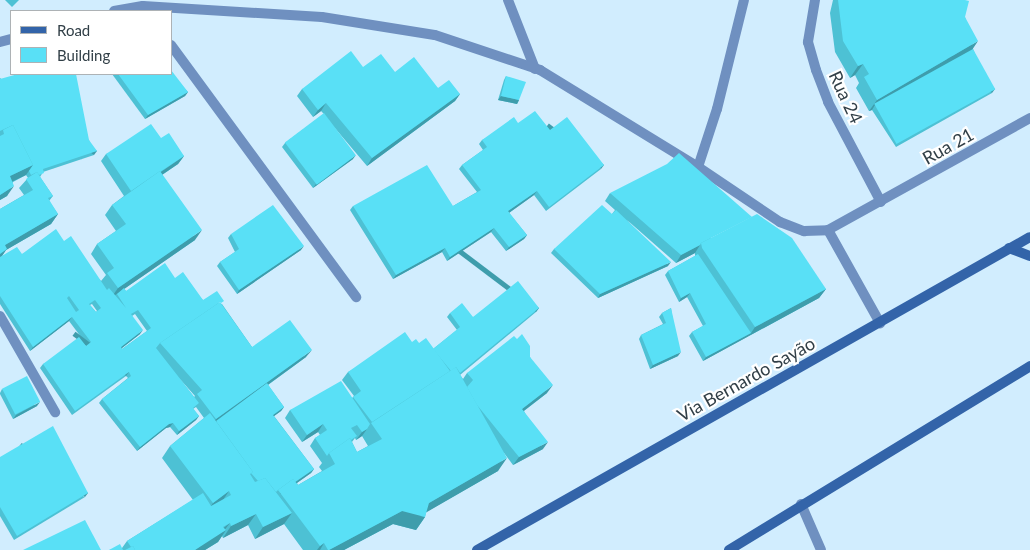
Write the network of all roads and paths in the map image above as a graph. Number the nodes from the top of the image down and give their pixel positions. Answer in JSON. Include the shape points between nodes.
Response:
{"nodes":[{"id":1,"x":508,"y":0,"type":"edge"},
{"id":2,"x":744,"y":0,"type":"edge"},
{"id":3,"x":815,"y":0,"type":"edge"},
{"id":4,"x":145,"y":9,"type":"edge"},
{"id":5,"x":130,"y":10,"type":"edge"},
{"id":6,"x":167,"y":10,"type":"edge"},
{"id":7,"x":172,"y":10,"type":"edge"},
{"id":8,"x":172,"y":46,"type":"edge"},
{"id":9,"x":535,"y":69,"type":"junction"},
{"id":10,"x":1030,"y":118,"type":"edge"},
{"id":11,"x":698,"y":166,"type":"junction"},
{"id":12,"x":881,"y":202,"type":"junction"},
{"id":13,"x":828,"y":230,"type":"junction"},
{"id":14,"x":1030,"y":236,"type":"edge"},
{"id":15,"x":1009,"y":248,"type":"junction"},
{"id":16,"x":1030,"y":256,"type":"edge"},
{"id":17,"x":356,"y":297,"type":"dead end"},
{"id":18,"x":0,"y":316,"type":"edge"},
{"id":19,"x":880,"y":322,"type":"junction"},
{"id":20,"x":1030,"y":366,"type":"edge"},
{"id":21,"x":55,"y":412,"type":"dead end"},
{"id":22,"x":802,"y":504,"type":"junction"},
{"id":23,"x":477,"y":550,"type":"edge"},
{"id":24,"x":729,"y":550,"type":"edge"},
{"id":25,"x":821,"y":550,"type":"edge"}],
"edges":[{"from":1,"to":9,"type":"street"},
{"from":2,"to":11,"type":"street","via":[[717,109]]},
{"from":3,"to":12,"type":"street","name":"Rua 24","via":[[808,42],[816,70],[828,102]]},
{"from":4,"to":5,"type":"street"},
{"from":4,"to":6,"type":"street"},
{"from":7,"to":9,"type":"street","via":[[322,17],[435,35]]},
{"from":8,"to":17,"type":"street"},
{"from":9,"to":11,"type":"street"},
{"from":10,"to":12,"type":"street","name":"Rua 21"},
{"from":11,"to":13,"type":"street","via":[[780,222],[804,231]]},
{"from":12,"to":13,"type":"street","name":"Rua 21"},
{"from":13,"to":19,"type":"street"},
{"from":14,"to":15,"type":"main road","name":"Via Bernardo Sayão"},
{"from":15,"to":16,"type":"main road"},
{"from":15,"to":19,"type":"main road","name":"Via Bernardo Sayão"},
{"from":18,"to":21,"type":"street"},
{"from":19,"to":23,"type":"main road","name":"Via Bernardo Sayão"},
{"from":20,"to":22,"type":"main road"},
{"from":22,"to":24,"type":"main road"},
{"from":22,"to":25,"type":"street"}]}
